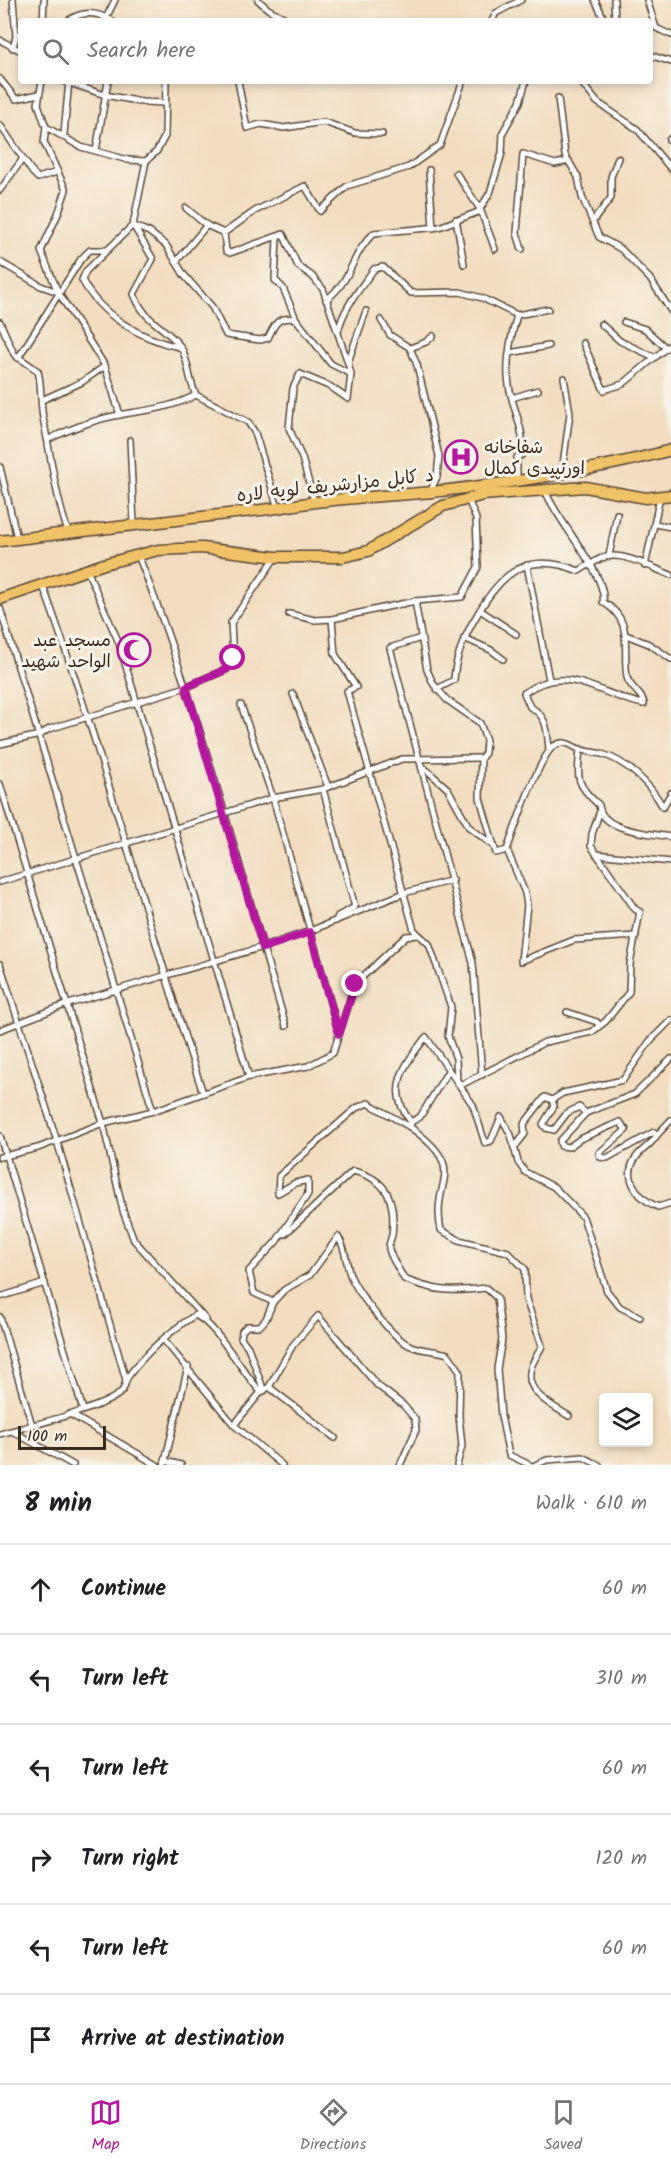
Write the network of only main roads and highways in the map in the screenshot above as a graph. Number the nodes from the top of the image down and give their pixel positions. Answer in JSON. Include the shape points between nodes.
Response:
{"nodes":[{"id":1,"x":671,"y":450,"type":"edge"},
{"id":2,"x":666,"y":496,"type":"edge"},
{"id":3,"x":0,"y":541,"type":"edge"},
{"id":4,"x":0,"y":599,"type":"edge"}],
"edges":[{"from":1,"to":3,"type":"highway","name":"د کابل مزارشریف لویه لاره","via":[[622,463],[436,491],[314,501]]},
{"from":2,"to":4,"type":"highway","name":"د کابل مزارشریف لویه لاره","via":[[646,498],[585,487],[468,499],[443,507],[368,551],[316,559],[202,548],[138,554]]}]}
